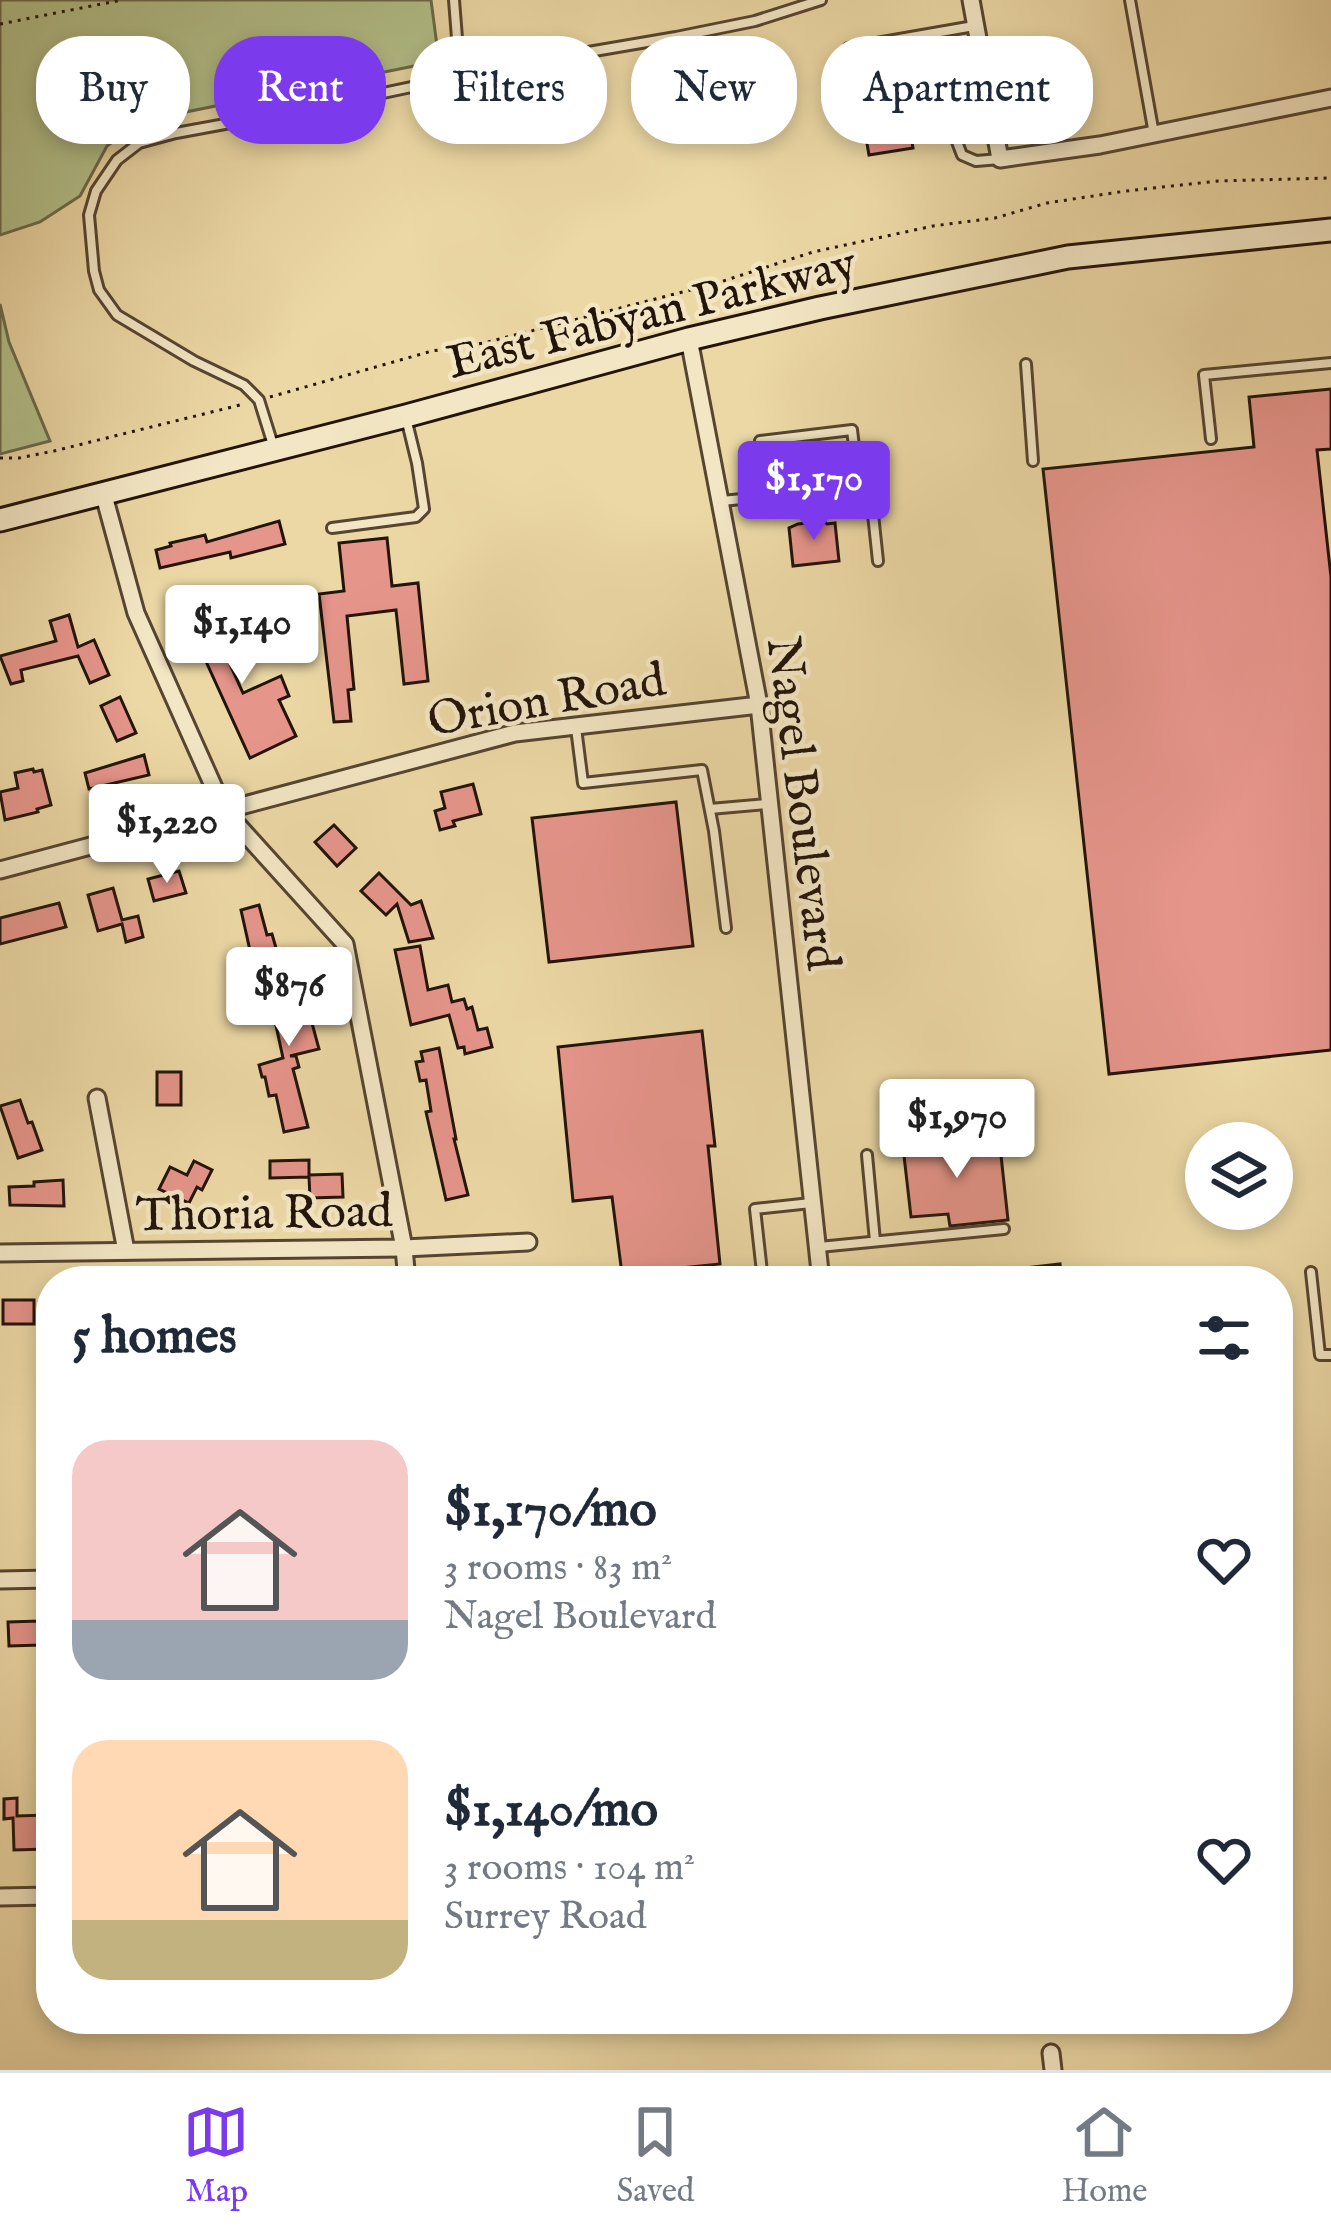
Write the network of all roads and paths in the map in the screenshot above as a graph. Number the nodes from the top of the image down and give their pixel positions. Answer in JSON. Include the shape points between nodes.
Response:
{"nodes":[{"id":1,"x":122,"y":0,"type":"edge"},
{"id":2,"x":454,"y":0,"type":"edge"},
{"id":3,"x":821,"y":0,"type":"edge"},
{"id":4,"x":971,"y":0,"type":"edge"},
{"id":5,"x":1130,"y":0,"type":"edge"},
{"id":6,"x":0,"y":24,"type":"edge"},
{"id":7,"x":976,"y":26,"type":"junction"},
{"id":8,"x":935,"y":33,"type":"junction"},
{"id":9,"x":457,"y":36,"type":"edge"},
{"id":10,"x":918,"y":36,"type":"edge"},
{"id":11,"x":607,"y":49,"type":"edge"},
{"id":12,"x":410,"y":86,"type":"edge"},
{"id":13,"x":1331,"y":98,"type":"edge"},
{"id":14,"x":1154,"y":135,"type":"junction"},
{"id":15,"x":1000,"y":159,"type":"junction"},
{"id":16,"x":1331,"y":178,"type":"edge"},
{"id":17,"x":1331,"y":230,"type":"edge"},
{"id":18,"x":689,"y":339,"type":"junction"},
{"id":19,"x":1331,"y":363,"type":"edge"},
{"id":20,"x":1026,"y":364,"type":"dead end"},
{"id":21,"x":259,"y":400,"type":"junction"},
{"id":22,"x":406,"y":416,"type":"junction"},
{"id":23,"x":1211,"y":439,"type":"dead end"},
{"id":24,"x":274,"y":450,"type":"junction"},
{"id":25,"x":0,"y":458,"type":"edge"},
{"id":26,"x":1033,"y":461,"type":"dead end"},
{"id":27,"x":859,"y":487,"type":"junction"},
{"id":28,"x":104,"y":492,"type":"junction"},
{"id":29,"x":766,"y":496,"type":"junction"},
{"id":30,"x":721,"y":501,"type":"junction"},
{"id":31,"x":0,"y":520,"type":"edge"},
{"id":32,"x":332,"y":528,"type":"dead end"},
{"id":33,"x":878,"y":562,"type":"dead end"},
{"id":34,"x":759,"y":705,"type":"junction"},
{"id":35,"x":576,"y":726,"type":"junction"},
{"id":36,"x":770,"y":804,"type":"junction"},
{"id":37,"x":710,"y":809,"type":"junction"},
{"id":38,"x":224,"y":810,"type":"junction"},
{"id":39,"x":0,"y":870,"type":"edge"},
{"id":40,"x":726,"y":928,"type":"dead end"},
{"id":41,"x":97,"y":1098,"type":"dead end"},
{"id":42,"x":867,"y":1155,"type":"dead end"},
{"id":43,"x":812,"y":1203,"type":"junction"},
{"id":44,"x":1004,"y":1229,"type":"dead end"},
{"id":45,"x":875,"y":1241,"type":"junction"},
{"id":46,"x":528,"y":1242,"type":"dead end"},
{"id":47,"x":817,"y":1247,"type":"junction"},
{"id":48,"x":404,"y":1248,"type":"junction"},
{"id":49,"x":126,"y":1251,"type":"junction"},
{"id":50,"x":0,"y":1253,"type":"edge"},
{"id":51,"x":406,"y":1266,"type":"edge"},
{"id":52,"x":761,"y":1266,"type":"edge"},
{"id":53,"x":819,"y":1266,"type":"edge"},
{"id":54,"x":1311,"y":1272,"type":"dead end"},
{"id":55,"x":1331,"y":1355,"type":"edge"},
{"id":56,"x":36,"y":1579,"type":"edge"},
{"id":57,"x":0,"y":1580,"type":"edge"},
{"id":58,"x":36,"y":1897,"type":"edge"},
{"id":59,"x":0,"y":1898,"type":"edge"}],
"edges":[{"from":1,"to":6,"type":"path"},
{"from":2,"to":9,"type":"lane"},
{"from":3,"to":11,"type":"lane"},
{"from":4,"to":7,"type":"street"},
{"from":5,"to":14,"type":"lane"},
{"from":7,"to":8,"type":"lane"},
{"from":7,"to":15,"type":"street"},
{"from":8,"to":10,"type":"lane"},
{"from":8,"to":15,"type":"lane","via":[[962,155]]},
{"from":12,"to":21,"type":"lane","via":[[139,143],[96,190],[88,215],[94,271],[117,315]]},
{"from":13,"to":14,"type":"street"},
{"from":14,"to":15,"type":"street"},
{"from":16,"to":21,"type":"path","via":[[1126,190],[933,226]]},
{"from":17,"to":18,"type":"main road","name":"East Fabyan Parkway","via":[[1068,257]]},
{"from":18,"to":22,"type":"main road","name":"East Fabyan Parkway"},
{"from":18,"to":30,"type":"street","name":"Nagel Boulevard"},
{"from":19,"to":23,"type":"lane","via":[[1204,375]]},
{"from":20,"to":26,"type":"lane"},
{"from":21,"to":24,"type":"lane"},
{"from":21,"to":25,"type":"path"},
{"from":22,"to":24,"type":"main road","name":"East Fabyan Parkway"},
{"from":22,"to":32,"type":"lane","via":[[424,509],[416,517]]},
{"from":24,"to":28,"type":"main road","name":"East Fabyan Parkway"},
{"from":27,"to":29,"type":"lane"},
{"from":27,"to":29,"type":"lane","via":[[852,430],[760,441]]},
{"from":27,"to":33,"type":"lane","via":[[870,486]]},
{"from":28,"to":31,"type":"main road","name":"East Fabyan Parkway"},
{"from":28,"to":38,"type":"street","via":[[136,614]]},
{"from":29,"to":30,"type":"lane"},
{"from":30,"to":34,"type":"street","name":"Nagel Boulevard"},
{"from":34,"to":35,"type":"street","name":"Orion Road"},
{"from":34,"to":36,"type":"street","name":"Nagel Boulevard"},
{"from":35,"to":37,"type":"lane","via":[[583,783],[702,770]]},
{"from":35,"to":38,"type":"street","name":"Orion Road","via":[[514,733]]},
{"from":36,"to":37,"type":"lane"},
{"from":36,"to":43,"type":"street","name":"Nagel Boulevard"},
{"from":37,"to":40,"type":"lane"},
{"from":38,"to":39,"type":"street","name":"Orion Road"},
{"from":38,"to":48,"type":"street","via":[[345,944]]},
{"from":41,"to":49,"type":"street"},
{"from":42,"to":45,"type":"lane"},
{"from":43,"to":47,"type":"street","name":"Nagel Boulevard"},
{"from":43,"to":52,"type":"lane","via":[[755,1209]]},
{"from":44,"to":45,"type":"lane"},
{"from":45,"to":47,"type":"lane"},
{"from":46,"to":48,"type":"street","name":"Thoria Road"},
{"from":47,"to":53,"type":"street","name":"Nagel Boulevard"},
{"from":48,"to":49,"type":"street","name":"Thoria Road"},
{"from":48,"to":51,"type":"street"},
{"from":49,"to":50,"type":"street","name":"Thoria Road"},
{"from":54,"to":55,"type":"lane","via":[[1320,1355]]},
{"from":56,"to":57,"type":"street"},
{"from":58,"to":59,"type":"street"}]}
